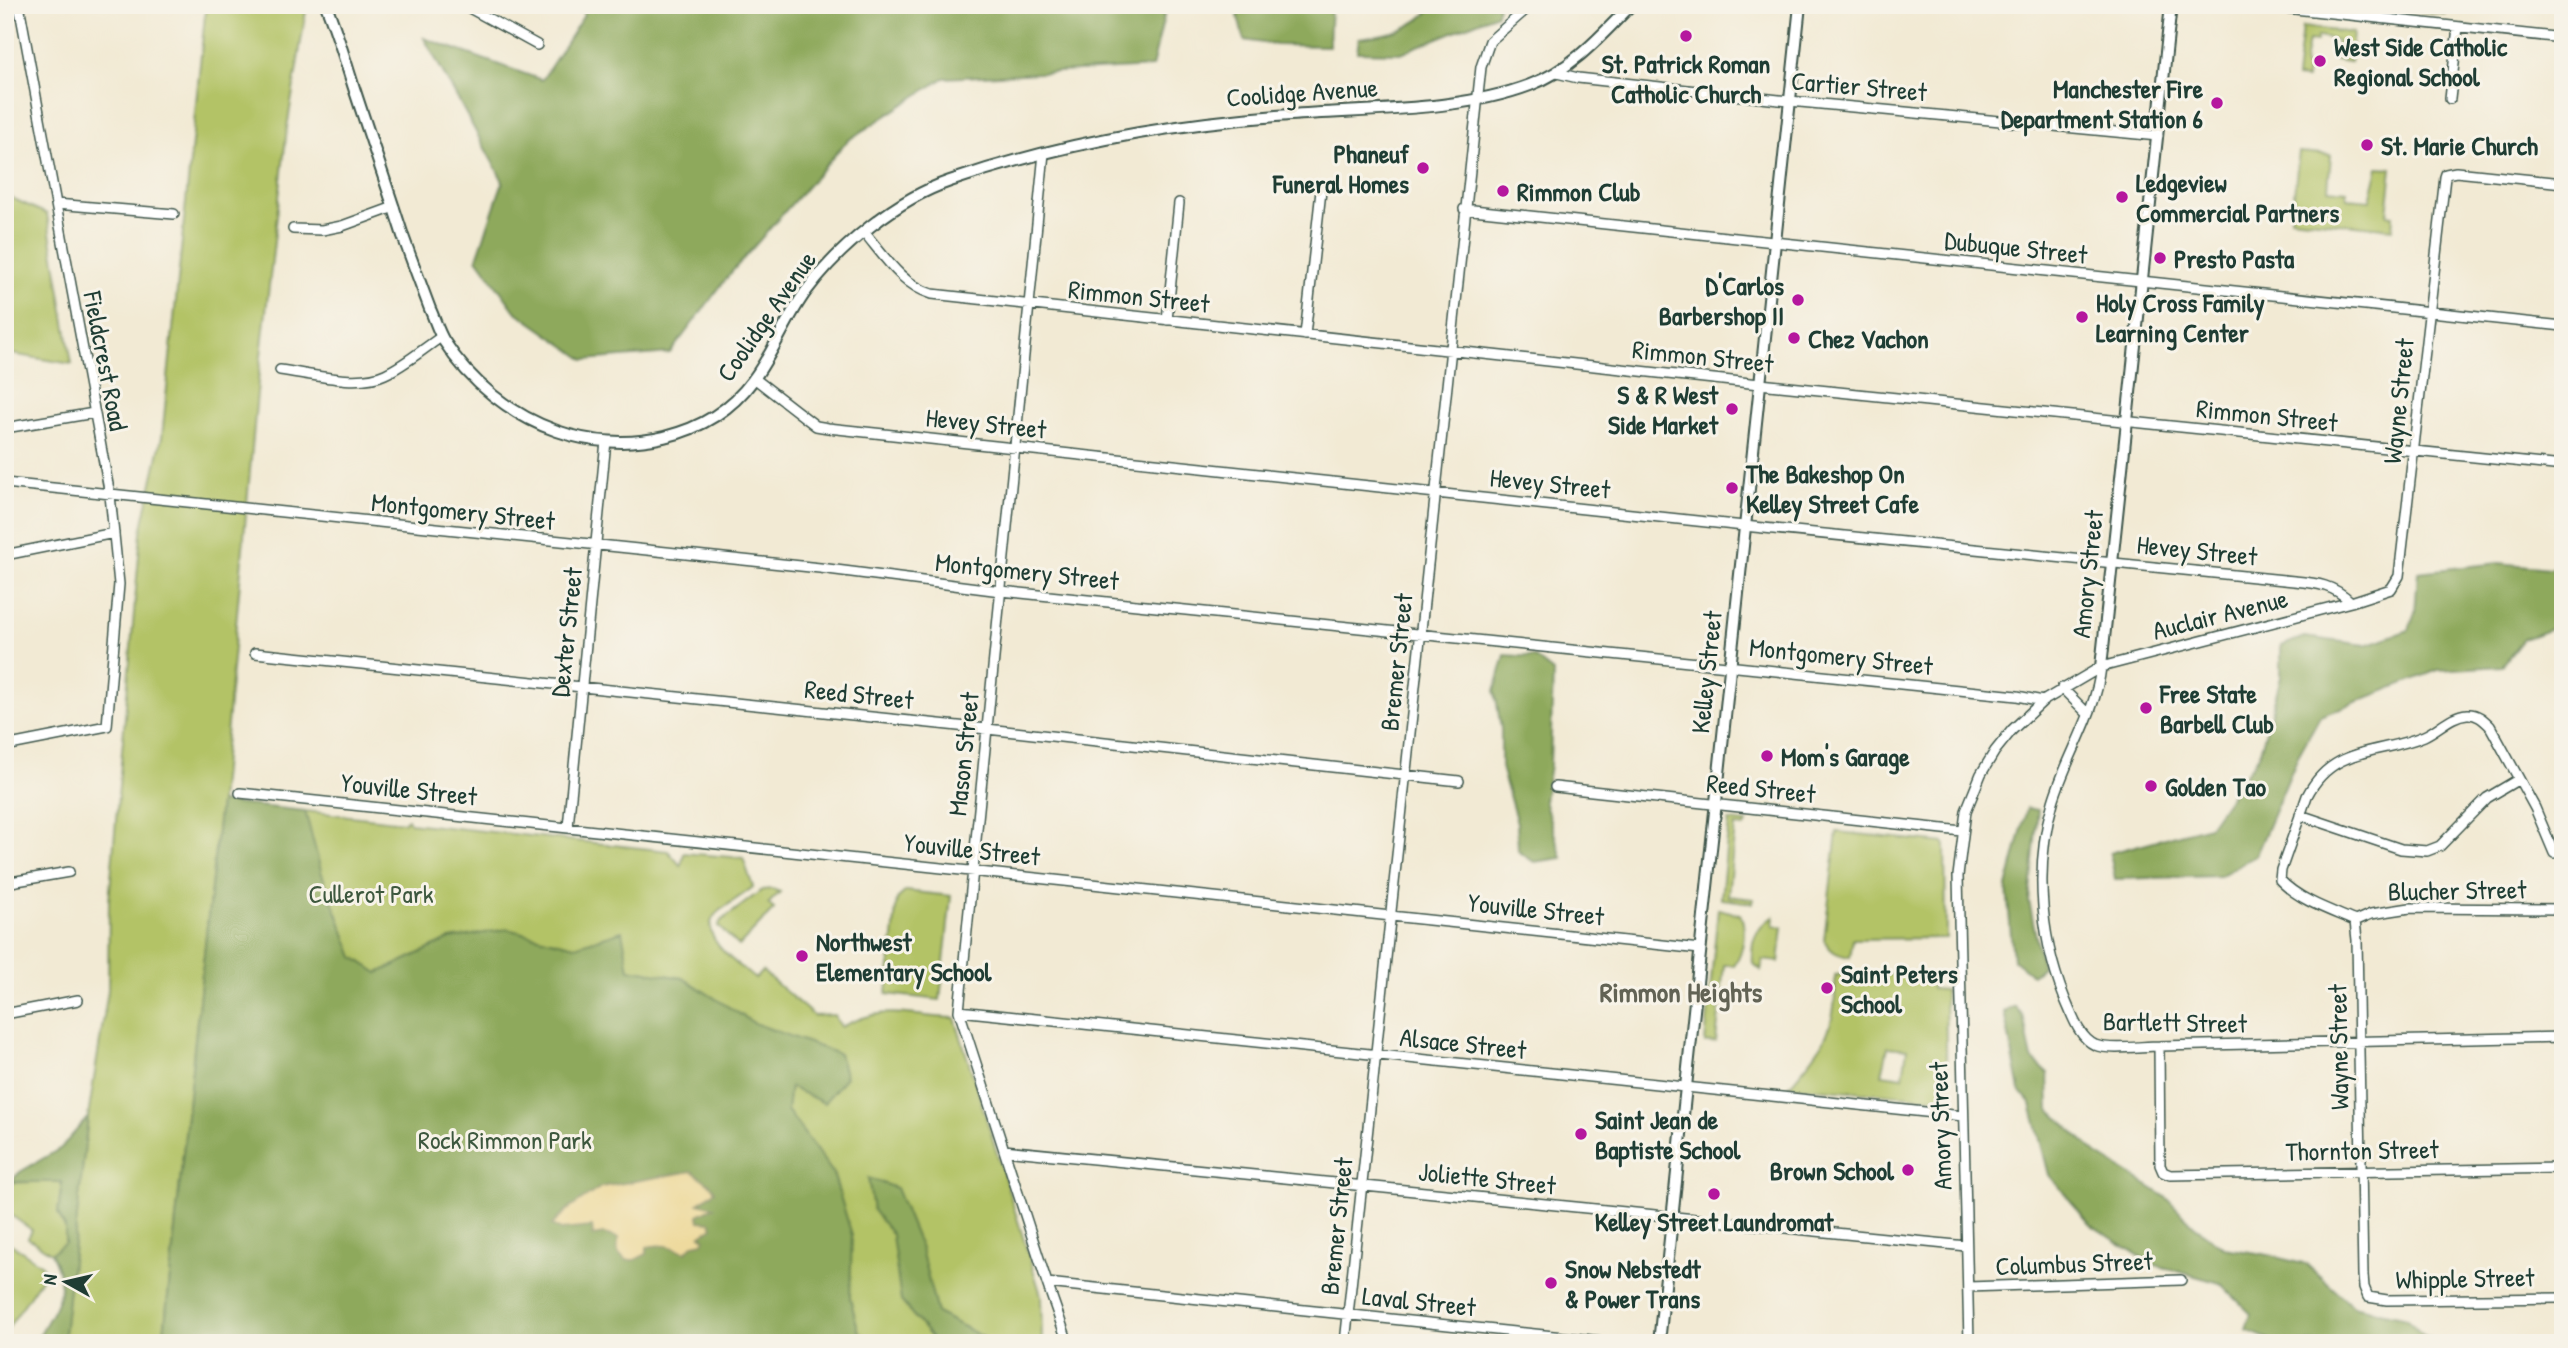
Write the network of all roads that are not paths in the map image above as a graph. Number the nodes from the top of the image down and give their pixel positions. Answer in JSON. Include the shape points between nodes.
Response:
{"nodes":[{"id":1,"x":19,"y":5,"type":"edge"},
{"id":2,"x":326,"y":5,"type":"edge"},
{"id":3,"x":464,"y":5,"type":"edge"},
{"id":4,"x":1531,"y":5,"type":"edge"},
{"id":5,"x":1631,"y":5,"type":"edge"},
{"id":6,"x":1800,"y":5,"type":"edge"},
{"id":7,"x":2171,"y":5,"type":"edge"},
{"id":8,"x":2258,"y":5,"type":"edge"},
{"id":9,"x":2458,"y":27,"type":"junction"},
{"id":10,"x":2563,"y":38,"type":"edge"},
{"id":11,"x":537,"y":45,"type":"dead end"},
{"id":12,"x":1557,"y":73,"type":"junction"},
{"id":13,"x":1477,"y":98,"type":"junction"},
{"id":14,"x":2450,"y":99,"type":"dead end"},
{"id":15,"x":1791,"y":101,"type":"junction"},
{"id":16,"x":2158,"y":136,"type":"junction"},
{"id":17,"x":1044,"y":153,"type":"junction"},
{"id":18,"x":2563,"y":183,"type":"edge"},
{"id":19,"x":1321,"y":191,"type":"dead end"},
{"id":20,"x":56,"y":204,"type":"junction"},
{"id":21,"x":1179,"y":204,"type":"dead end"},
{"id":22,"x":394,"y":206,"type":"junction"},
{"id":23,"x":1464,"y":209,"type":"junction"},
{"id":24,"x":174,"y":214,"type":"dead end"},
{"id":25,"x":293,"y":229,"type":"dead end"},
{"id":26,"x":864,"y":232,"type":"junction"},
{"id":27,"x":1776,"y":242,"type":"junction"},
{"id":28,"x":2141,"y":281,"type":"junction"},
{"id":29,"x":1030,"y":305,"type":"junction"},
{"id":30,"x":2428,"y":312,"type":"junction"},
{"id":31,"x":1167,"y":320,"type":"junction"},
{"id":32,"x":2563,"y":326,"type":"edge"},
{"id":33,"x":1305,"y":335,"type":"junction"},
{"id":34,"x":441,"y":337,"type":"junction"},
{"id":35,"x":1450,"y":350,"type":"junction"},
{"id":36,"x":281,"y":370,"type":"dead end"},
{"id":37,"x":754,"y":379,"type":"junction"},
{"id":38,"x":1760,"y":384,"type":"junction"},
{"id":39,"x":94,"y":412,"type":"junction"},
{"id":40,"x":2126,"y":421,"type":"junction"},
{"id":41,"x":5,"y":428,"type":"edge"},
{"id":42,"x":606,"y":441,"type":"junction"},
{"id":43,"x":1015,"y":447,"type":"junction"},
{"id":44,"x":2413,"y":451,"type":"junction"},
{"id":45,"x":2563,"y":466,"type":"edge"},
{"id":46,"x":5,"y":483,"type":"edge"},
{"id":47,"x":1435,"y":492,"type":"junction"},
{"id":48,"x":110,"y":495,"type":"junction"},
{"id":49,"x":1744,"y":526,"type":"junction"},
{"id":50,"x":114,"y":533,"type":"junction"},
{"id":51,"x":596,"y":545,"type":"junction"},
{"id":52,"x":5,"y":555,"type":"edge"},
{"id":53,"x":2111,"y":562,"type":"junction"},
{"id":54,"x":1001,"y":591,"type":"junction"},
{"id":55,"x":2351,"y":602,"type":"junction"},
{"id":56,"x":1420,"y":633,"type":"junction"},
{"id":57,"x":255,"y":653,"type":"dead end"},
{"id":58,"x":1729,"y":666,"type":"junction"},
{"id":59,"x":2101,"y":667,"type":"junction"},
{"id":60,"x":582,"y":686,"type":"junction"},
{"id":61,"x":2062,"y":688,"type":"junction"},
{"id":62,"x":2043,"y":701,"type":"junction"},
{"id":63,"x":2088,"y":714,"type":"junction"},
{"id":64,"x":987,"y":729,"type":"junction"},
{"id":65,"x":5,"y":746,"type":"edge"},
{"id":66,"x":1405,"y":776,"type":"junction"},
{"id":67,"x":2519,"y":779,"type":"junction"},
{"id":68,"x":1459,"y":782,"type":"dead end"},
{"id":69,"x":1555,"y":787,"type":"dead end"},
{"id":70,"x":240,"y":793,"type":"dead end"},
{"id":71,"x":1715,"y":804,"type":"junction"},
{"id":72,"x":2300,"y":815,"type":"junction"},
{"id":73,"x":568,"y":827,"type":"junction"},
{"id":74,"x":1962,"y":831,"type":"junction"},
{"id":75,"x":2554,"y":853,"type":"dead end"},
{"id":76,"x":972,"y":870,"type":"junction"},
{"id":77,"x":69,"y":872,"type":"dead end"},
{"id":78,"x":5,"y":883,"type":"edge"},
{"id":79,"x":2563,"y":909,"type":"edge"},
{"id":80,"x":1390,"y":914,"type":"junction"},
{"id":81,"x":2354,"y":921,"type":"junction"},
{"id":82,"x":1700,"y":948,"type":"junction"},
{"id":83,"x":78,"y":1000,"type":"dead end"},
{"id":84,"x":959,"y":1011,"type":"junction"},
{"id":85,"x":5,"y":1014,"type":"edge"},
{"id":86,"x":2563,"y":1037,"type":"edge"},
{"id":87,"x":2359,"y":1043,"type":"junction"},
{"id":88,"x":2159,"y":1046,"type":"junction"},
{"id":89,"x":1376,"y":1054,"type":"junction"},
{"id":90,"x":1685,"y":1088,"type":"junction"},
{"id":91,"x":1963,"y":1116,"type":"junction"},
{"id":92,"x":1004,"y":1150,"type":"junction"},
{"id":93,"x":2563,"y":1168,"type":"edge"},
{"id":94,"x":2361,"y":1171,"type":"junction"},
{"id":95,"x":1362,"y":1186,"type":"junction"},
{"id":96,"x":1672,"y":1217,"type":"junction"},
{"id":97,"x":1966,"y":1246,"type":"junction"},
{"id":98,"x":2181,"y":1280,"type":"dead end"},
{"id":99,"x":1047,"y":1283,"type":"junction"},
{"id":100,"x":1968,"y":1287,"type":"junction"},
{"id":101,"x":2368,"y":1297,"type":"joint"},
{"id":102,"x":2563,"y":1298,"type":"edge"},
{"id":103,"x":1348,"y":1315,"type":"junction"},
{"id":104,"x":1069,"y":1343,"type":"edge"},
{"id":105,"x":1345,"y":1343,"type":"edge"},
{"id":106,"x":1620,"y":1343,"type":"edge"},
{"id":107,"x":1659,"y":1343,"type":"edge"},
{"id":108,"x":1969,"y":1343,"type":"edge"}],
"edges":[{"from":1,"to":20,"type":"street","name":"Fieldcrest Road"},
{"from":2,"to":22,"type":"street","name":"Coolidge Avenue"},
{"from":3,"to":11,"type":"street"},
{"from":4,"to":13,"type":"street","name":"Bremer Street","via":[[1490,41]]},
{"from":5,"to":12,"type":"street","name":"Coolidge Avenue"},
{"from":6,"to":15,"type":"street","name":"Kelley Street"},
{"from":7,"to":16,"type":"street","name":"Amory Street"},
{"from":8,"to":9,"type":"street"},
{"from":9,"to":10,"type":"street"},
{"from":9,"to":14,"type":"street"},
{"from":12,"to":13,"type":"street","name":"Coolidge Avenue","via":[[1505,93]]},
{"from":12,"to":15,"type":"street","name":"Cartier Street"},
{"from":13,"to":17,"type":"street","name":"Coolidge Avenue","via":[[1196,123]]},
{"from":13,"to":23,"type":"street","name":"Bremer Street"},
{"from":15,"to":16,"type":"street","name":"Cartier Street"},
{"from":15,"to":27,"type":"street","name":"Kelley Street"},
{"from":16,"to":28,"type":"street","name":"Amory Street"},
{"from":17,"to":26,"type":"street","name":"Coolidge Avenue","via":[[945,183],[908,201]]},
{"from":17,"to":29,"type":"street","name":"Mason Street"},
{"from":18,"to":30,"type":"street","name":"Wayne Street","via":[[2446,174]]},
{"from":19,"to":33,"type":"street"},
{"from":20,"to":24,"type":"street"},
{"from":20,"to":39,"type":"street","name":"Fieldcrest Road"},
{"from":21,"to":31,"type":"street"},
{"from":22,"to":25,"type":"street","via":[[342,226]]},
{"from":22,"to":34,"type":"street","name":"Coolidge Avenue"},
{"from":23,"to":27,"type":"street","name":"Dubuque Street"},
{"from":23,"to":35,"type":"street","name":"Bremer Street"},
{"from":26,"to":29,"type":"street","name":"Rimmon Street","via":[[914,288]]},
{"from":26,"to":37,"type":"street","name":"Coolidge Avenue","via":[[804,294]]},
{"from":27,"to":28,"type":"street","name":"Dubuque Street"},
{"from":27,"to":38,"type":"street","name":"Kelley Street"},
{"from":28,"to":30,"type":"street","name":"Dubuque Street"},
{"from":28,"to":40,"type":"street","name":"Amory Street"},
{"from":29,"to":31,"type":"street","name":"Rimmon Street"},
{"from":29,"to":43,"type":"street","name":"Mason Street"},
{"from":30,"to":32,"type":"street","name":"Dubuque Street"},
{"from":30,"to":44,"type":"street","name":"Wayne Street"},
{"from":31,"to":33,"type":"street","name":"Rimmon Street"},
{"from":33,"to":35,"type":"street","name":"Rimmon Street"},
{"from":34,"to":36,"type":"street","via":[[372,379]]},
{"from":34,"to":42,"type":"street","name":"Coolidge Avenue","via":[[475,380],[506,406],[556,431]]},
{"from":35,"to":38,"type":"street","name":"Rimmon Street"},
{"from":35,"to":47,"type":"street","name":"Bremer Street"},
{"from":37,"to":42,"type":"street","name":"Coolidge Avenue","via":[[727,407],[674,435],[645,442]]},
{"from":37,"to":43,"type":"street","name":"Hevey Street","via":[[816,426]]},
{"from":38,"to":40,"type":"street","name":"Rimmon Street"},
{"from":38,"to":49,"type":"street","name":"Kelley Street"},
{"from":39,"to":41,"type":"street"},
{"from":39,"to":48,"type":"street","name":"Fieldcrest Road"},
{"from":40,"to":44,"type":"street","name":"Rimmon Street"},
{"from":40,"to":53,"type":"street","name":"Amory Street"},
{"from":42,"to":51,"type":"street","name":"Dexter Street"},
{"from":43,"to":47,"type":"street","name":"Hevey Street"},
{"from":43,"to":54,"type":"street","name":"Mason Street"},
{"from":44,"to":45,"type":"street","name":"Rimmon Street"},
{"from":44,"to":55,"type":"street","name":"Wayne Street","via":[[2396,584],[2381,594]]},
{"from":46,"to":48,"type":"street","name":"Montgomery Street"},
{"from":47,"to":49,"type":"street","name":"Hevey Street"},
{"from":47,"to":56,"type":"street","name":"Bremer Street"},
{"from":48,"to":50,"type":"street","name":"Fieldcrest Road"},
{"from":48,"to":51,"type":"street","name":"Montgomery Street"},
{"from":49,"to":53,"type":"street","name":"Hevey Street"},
{"from":49,"to":58,"type":"street","name":"Kelley Street"},
{"from":50,"to":52,"type":"street"},
{"from":50,"to":65,"type":"street","name":"Fieldcrest Road","via":[[120,584],[107,726]]},
{"from":51,"to":54,"type":"street","name":"Montgomery Street"},
{"from":51,"to":60,"type":"street","name":"Dexter Street"},
{"from":53,"to":55,"type":"street","name":"Hevey Street","via":[[2316,583],[2342,593]]},
{"from":53,"to":59,"type":"street","name":"Amory Street"},
{"from":54,"to":56,"type":"street","name":"Montgomery Street"},
{"from":54,"to":64,"type":"street","name":"Mason Street"},
{"from":55,"to":59,"type":"street","name":"Auclair Avenue"},
{"from":56,"to":58,"type":"street","name":"Montgomery Street"},
{"from":56,"to":66,"type":"street","name":"Bremer Street"},
{"from":57,"to":60,"type":"street","name":"Reed Street"},
{"from":58,"to":62,"type":"street","name":"Montgomery Street"},
{"from":58,"to":71,"type":"street","name":"Kelley Street"},
{"from":59,"to":61,"type":"street","name":"Amory Street"},
{"from":59,"to":63,"type":"street","name":"Bartlett Street"},
{"from":60,"to":64,"type":"street","name":"Reed Street"},
{"from":60,"to":73,"type":"street","name":"Dexter Street"},
{"from":61,"to":62,"type":"street","name":"Amory Street"},
{"from":61,"to":63,"type":"street"},
{"from":62,"to":74,"type":"street","name":"Amory Street","via":[[1986,763]]},
{"from":63,"to":88,"type":"street","name":"Bartlett Street","via":[[2061,775],[2045,839],[2042,897],[2050,951],[2065,1001],[2087,1040],[2103,1046]]},
{"from":64,"to":66,"type":"street","name":"Reed Street"},
{"from":64,"to":76,"type":"street","name":"Mason Street"},
{"from":66,"to":68,"type":"street","name":"Reed Street"},
{"from":66,"to":80,"type":"street","name":"Bremer Street"},
{"from":67,"to":72,"type":"street","via":[[2487,798],[2440,846],[2427,850],[2401,849]]},
{"from":67,"to":72,"type":"street","via":[[2490,726],[2469,713],[2421,737],[2332,765],[2313,784]]},
{"from":67,"to":75,"type":"street"},
{"from":69,"to":71,"type":"street","name":"Reed Street"},
{"from":70,"to":73,"type":"street","name":"Youville Street"},
{"from":71,"to":74,"type":"street","name":"Reed Street"},
{"from":71,"to":82,"type":"street","name":"Kelley Street"},
{"from":72,"to":81,"type":"street","via":[[2280,880]]},
{"from":73,"to":76,"type":"street","name":"Youville Street"},
{"from":74,"to":91,"type":"street","name":"Amory Street","via":[[1958,916]]},
{"from":76,"to":80,"type":"street","name":"Youville Street"},
{"from":76,"to":84,"type":"street","name":"Mason Street"},
{"from":77,"to":78,"type":"street"},
{"from":79,"to":81,"type":"street","name":"Blucher Street","via":[[2410,908]]},
{"from":80,"to":82,"type":"street","name":"Youville Street"},
{"from":80,"to":89,"type":"street","name":"Bremer Street"},
{"from":81,"to":87,"type":"street","name":"Wayne Street"},
{"from":82,"to":90,"type":"street","name":"Kelley Street"},
{"from":83,"to":85,"type":"street"},
{"from":84,"to":89,"type":"street","name":"Alsace Street"},
{"from":84,"to":92,"type":"street","name":"Mason Street"},
{"from":86,"to":87,"type":"street","name":"Bartlett Street"},
{"from":87,"to":88,"type":"street","name":"Bartlett Street"},
{"from":87,"to":94,"type":"street","name":"Wayne Street"},
{"from":88,"to":94,"type":"street","name":"Thornton Street","via":[[2163,1172]]},
{"from":89,"to":90,"type":"street","name":"Alsace Street"},
{"from":89,"to":95,"type":"street","name":"Bremer Street"},
{"from":90,"to":91,"type":"street","name":"Alsace Street"},
{"from":90,"to":96,"type":"street","name":"Kelley Street"},
{"from":91,"to":97,"type":"street","name":"Amory Street"},
{"from":92,"to":95,"type":"street","name":"Joliette Street"},
{"from":92,"to":99,"type":"street","name":"Mason Street"},
{"from":93,"to":94,"type":"street","name":"Thornton Street"},
{"from":94,"to":101,"type":"street","name":"Wayne Street","via":[[2363,1275]]},
{"from":95,"to":96,"type":"street","name":"Joliette Street"},
{"from":95,"to":103,"type":"street","name":"Bremer Street"},
{"from":96,"to":97,"type":"street","name":"Joliette Street"},
{"from":96,"to":107,"type":"street","name":"Kelley Street"},
{"from":97,"to":100,"type":"street","name":"Amory Street"},
{"from":98,"to":100,"type":"street","name":"Columbus Street"},
{"from":99,"to":103,"type":"street","name":"Laval Street"},
{"from":99,"to":104,"type":"street","name":"Mason Street"},
{"from":100,"to":108,"type":"street","name":"Amory Street"},
{"from":101,"to":102,"type":"street","name":"Whipple Street"},
{"from":103,"to":105,"type":"street","name":"Bremer Street"},
{"from":103,"to":106,"type":"street","name":"Laval Street"}]}
